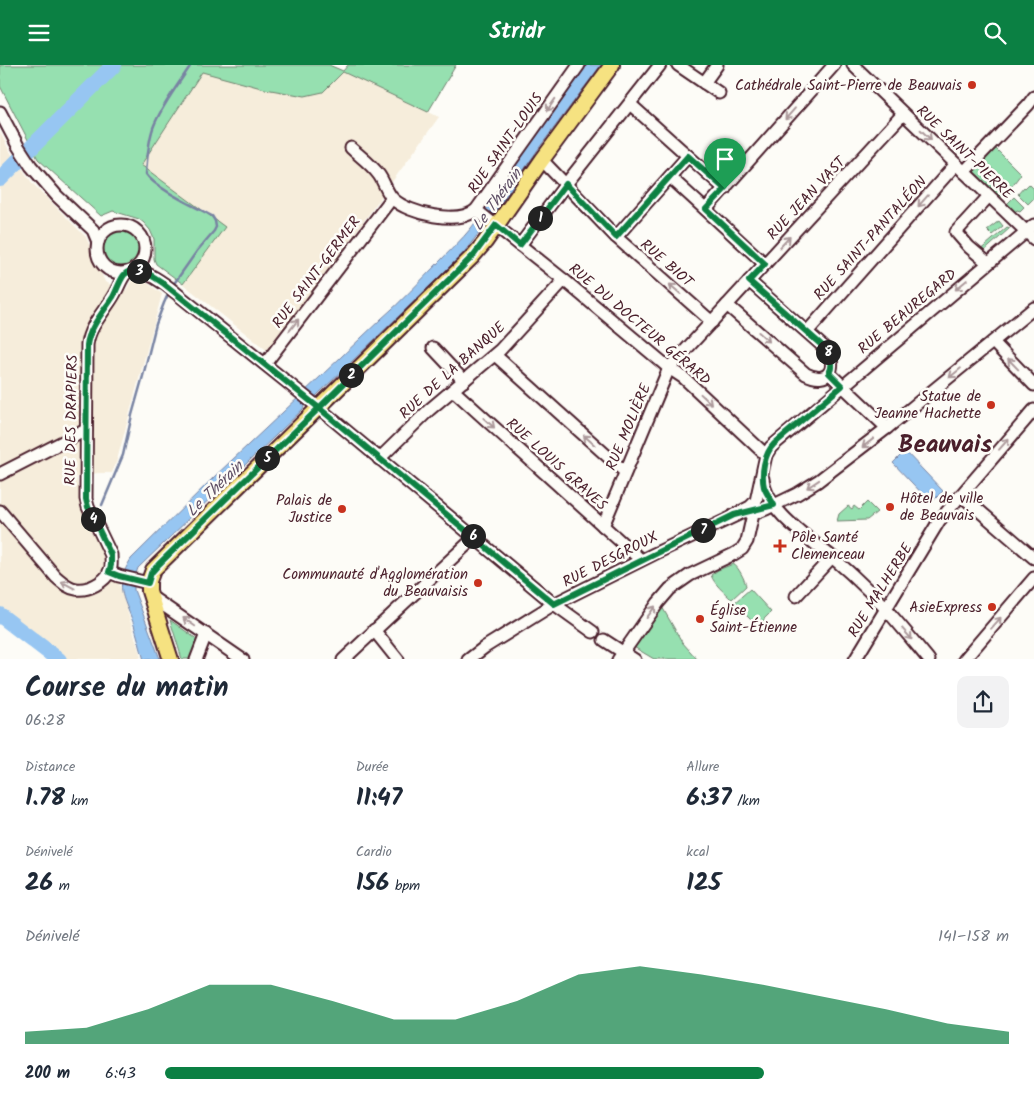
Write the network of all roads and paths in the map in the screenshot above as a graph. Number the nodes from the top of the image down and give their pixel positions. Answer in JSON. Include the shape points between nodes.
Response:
{"nodes":[{"id":1,"x":579,"y":65,"type":"edge"},
{"id":2,"x":612,"y":65,"type":"edge"},
{"id":3,"x":660,"y":65,"type":"edge"},
{"id":4,"x":678,"y":65,"type":"edge"},
{"id":5,"x":717,"y":65,"type":"edge"},
{"id":6,"x":834,"y":65,"type":"edge"},
{"id":7,"x":852,"y":65,"type":"edge"},
{"id":8,"x":704,"y":83,"type":"junction"},
{"id":9,"x":719,"y":93,"type":"dead end"},
{"id":10,"x":1034,"y":97,"type":"edge"},
{"id":11,"x":630,"y":104,"type":"junction"},
{"id":12,"x":0,"y":112,"type":"edge"},
{"id":13,"x":904,"y":114,"type":"junction"},
{"id":14,"x":352,"y":148,"type":"dead end"},
{"id":15,"x":688,"y":156,"type":"junction"},
{"id":16,"x":542,"y":159,"type":"junction"},
{"id":17,"x":960,"y":168,"type":"junction"},
{"id":18,"x":670,"y":177,"type":"junction"},
{"id":19,"x":566,"y":184,"type":"junction"},
{"id":20,"x":725,"y":189,"type":"junction"},
{"id":21,"x":989,"y":196,"type":"junction"},
{"id":22,"x":392,"y":198,"type":"junction"},
{"id":23,"x":706,"y":209,"type":"junction"},
{"id":24,"x":476,"y":211,"type":"junction"},
{"id":25,"x":75,"y":212,"type":"junction"},
{"id":26,"x":493,"y":223,"type":"junction"},
{"id":27,"x":110,"y":228,"type":"junction"},
{"id":28,"x":1031,"y":232,"type":"edge"},
{"id":29,"x":616,"y":237,"type":"junction"},
{"id":30,"x":98,"y":242,"type":"junction"},
{"id":31,"x":520,"y":245,"type":"junction"},
{"id":32,"x":145,"y":254,"type":"junction"},
{"id":33,"x":988,"y":263,"type":"junction"},
{"id":34,"x":765,"y":264,"type":"junction"},
{"id":35,"x":108,"y":269,"type":"junction"},
{"id":36,"x":130,"y":271,"type":"junction"},
{"id":37,"x":564,"y":280,"type":"junction"},
{"id":38,"x":749,"y":281,"type":"junction"},
{"id":39,"x":165,"y":284,"type":"junction"},
{"id":40,"x":110,"y":300,"type":"junction"},
{"id":41,"x":728,"y":305,"type":"junction"},
{"id":42,"x":1034,"y":308,"type":"edge"},
{"id":43,"x":712,"y":322,"type":"junction"},
{"id":44,"x":807,"y":332,"type":"junction"},
{"id":45,"x":993,"y":342,"type":"junction"},
{"id":46,"x":433,"y":348,"type":"dead end"},
{"id":47,"x":495,"y":355,"type":"junction"},
{"id":48,"x":265,"y":364,"type":"junction"},
{"id":49,"x":669,"y":368,"type":"junction"},
{"id":50,"x":829,"y":373,"type":"junction"},
{"id":51,"x":464,"y":381,"type":"junction"},
{"id":52,"x":1034,"y":385,"type":"edge"},
{"id":53,"x":842,"y":386,"type":"junction"},
{"id":54,"x":453,"y":390,"type":"junction"},
{"id":55,"x":316,"y":405,"type":"junction"},
{"id":56,"x":1034,"y":410,"type":"edge"},
{"id":57,"x":887,"y":428,"type":"junction"},
{"id":58,"x":86,"y":430,"type":"junction"},
{"id":59,"x":766,"y":455,"type":"junction"},
{"id":60,"x":379,"y":459,"type":"junction"},
{"id":61,"x":625,"y":472,"type":"junction"},
{"id":62,"x":763,"y":473,"type":"junction"},
{"id":63,"x":0,"y":475,"type":"edge"},
{"id":64,"x":961,"y":495,"type":"junction"},
{"id":65,"x":774,"y":505,"type":"junction"},
{"id":66,"x":0,"y":511,"type":"edge"},
{"id":67,"x":734,"y":515,"type":"junction"},
{"id":68,"x":603,"y":526,"type":"junction"},
{"id":69,"x":475,"y":537,"type":"junction"},
{"id":70,"x":832,"y":557,"type":"junction"},
{"id":71,"x":1034,"y":558,"type":"edge"},
{"id":72,"x":641,"y":560,"type":"junction"},
{"id":73,"x":114,"y":574,"type":"junction"},
{"id":74,"x":1034,"y":578,"type":"edge"},
{"id":75,"x":145,"y":587,"type":"junction"},
{"id":76,"x":796,"y":596,"type":"dead end"},
{"id":77,"x":554,"y":604,"type":"junction"},
{"id":78,"x":886,"y":609,"type":"junction"},
{"id":79,"x":374,"y":630,"type":"junction"},
{"id":80,"x":593,"y":632,"type":"dead end"},
{"id":81,"x":206,"y":634,"type":"junction"},
{"id":82,"x":604,"y":639,"type":"dead end"},
{"id":83,"x":620,"y":656,"type":"edge"},
{"id":84,"x":474,"y":658,"type":"edge"},
{"id":85,"x":171,"y":659,"type":"edge"},
{"id":86,"x":196,"y":659,"type":"edge"},
{"id":87,"x":243,"y":659,"type":"edge"},
{"id":88,"x":343,"y":659,"type":"edge"},
{"id":89,"x":398,"y":659,"type":"edge"},
{"id":90,"x":635,"y":659,"type":"edge"},
{"id":91,"x":855,"y":659,"type":"edge"},
{"id":92,"x":929,"y":659,"type":"edge"},
{"id":93,"x":964,"y":659,"type":"edge"}],
"edges":[{"from":1,"to":24,"type":"street","name":"RUE SAINT-LOUIS","one_way":true},
{"from":2,"to":16,"type":"main road"},
{"from":3,"to":11,"type":"street"},
{"from":4,"to":8,"type":"street"},
{"from":5,"to":8,"type":"street"},
{"from":6,"to":20,"type":"street","one_way":true},
{"from":7,"to":13,"type":"street","name":"RUE SAINT-PIERRE"},
{"from":8,"to":9,"type":"street"},
{"from":10,"to":17,"type":"street","name":"RUE SAINT-PANTALÉON"},
{"from":11,"to":15,"type":"street"},
{"from":11,"to":19,"type":"street"},
{"from":12,"to":25,"type":"street","via":[[31,166]]},
{"from":13,"to":17,"type":"street","name":"RUE SAINT-PIERRE","one_way":true},
{"from":34,"to":13,"type":"street","name":"RUE JEAN VAST","one_way":true},
{"from":14,"to":22,"type":"street","via":[[378,173]]},
{"from":15,"to":18,"type":"street"},
{"from":15,"to":20,"type":"street"},
{"from":16,"to":19,"type":"street","name":"RUE BIOT"},
{"from":16,"to":26,"type":"main road"},
{"from":17,"to":21,"type":"street","name":"RUE SAINT-PIERRE"},
{"from":17,"to":44,"type":"street","name":"RUE SAINT-PANTALÉON","one_way":true},
{"from":18,"to":23,"type":"street"},
{"from":18,"to":29,"type":"street"},
{"from":19,"to":29,"type":"street","name":"RUE BIOT"},
{"from":19,"to":31,"type":"street"},
{"from":20,"to":23,"type":"street"},
{"from":21,"to":28,"type":"street","name":"RUE SAINT-PIERRE"},
{"from":21,"to":33,"type":"street","via":[[956,232]]},
{"from":22,"to":24,"type":"street","name":"RUE SAINT-LOUIS","via":[[411,209],[433,215],[463,217]]},
{"from":48,"to":22,"type":"street","name":"RUE SAINT-GERMER","one_way":true},
{"from":23,"to":34,"type":"street"},
{"from":24,"to":26,"type":"street","name":"RUE DU DOCTEUR GÉRARD"},
{"from":25,"to":27,"type":"street","via":[[92,223]]},
{"from":25,"to":30,"type":"street","via":[[93,230]]},
{"from":26,"to":31,"type":"street","name":"RUE DU DOCTEUR GÉRARD"},
{"from":26,"to":55,"type":"main road","via":[[473,256]]},
{"from":27,"to":30,"type":"street"},
{"from":27,"to":32,"type":"street","via":[[122,225],[134,229],[144,241]]},
{"from":28,"to":33,"type":"street","name":"RUE BEAUREGARD"},
{"from":43,"to":29,"type":"street","name":"RUE BIOT","one_way":true},
{"from":30,"to":35,"type":"street","via":[[99,257]]},
{"from":31,"to":37,"type":"street","name":"RUE DU DOCTEUR GÉRARD"},
{"from":32,"to":36,"type":"street","via":[[142,262]]},
{"from":32,"to":39,"type":"street","via":[[151,269]]},
{"from":33,"to":53,"type":"street","name":"RUE BEAUREGARD","one_way":true},
{"from":34,"to":38,"type":"street","name":"RUE JEAN VAST"},
{"from":35,"to":36,"type":"street","via":[[117,273]]},
{"from":35,"to":40,"type":"street","via":[[112,286]]},
{"from":36,"to":39,"type":"street","via":[[147,273]]},
{"from":36,"to":40,"type":"street","name":"RUE DES DRAPIERS"},
{"from":37,"to":47,"type":"street","name":"RUE DE LA BANQUE"},
{"from":37,"to":49,"type":"street","name":"RUE DU DOCTEUR GÉRARD"},
{"from":38,"to":41,"type":"street","name":"RUE JEAN VAST"},
{"from":38,"to":44,"type":"street"},
{"from":39,"to":48,"type":"street"},
{"from":40,"to":58,"type":"street","name":"RUE DES DRAPIERS","via":[[88,337]]},
{"from":41,"to":43,"type":"street","name":"RUE JEAN VAST"},
{"from":41,"to":50,"type":"street","one_way":true,"via":[[806,374],[818,378]]},
{"from":42,"to":45,"type":"street","name":"RUE DESGROUX"},
{"from":43,"to":49,"type":"street","name":"RUE JEAN VAST"},
{"from":44,"to":50,"type":"street","via":[[830,355],[832,365]]},
{"from":52,"to":45,"type":"street","one_way":true},
{"from":45,"to":57,"type":"street","name":"RUE DESGROUX","one_way":true},
{"from":46,"to":51,"type":"street"},
{"from":47,"to":51,"type":"street","name":"RUE DE LA BANQUE"},
{"from":61,"to":47,"type":"street","one_way":true},
{"from":48,"to":55,"type":"street"},
{"from":49,"to":59,"type":"street","name":"RUE DU DOCTEUR GÉRARD","one_way":true,"via":[[684,378]]},
{"from":49,"to":61,"type":"street","name":"RUE MOLIÈRE"},
{"from":50,"to":53,"type":"street"},
{"from":51,"to":54,"type":"street","name":"RUE DE LA BANQUE"},
{"from":53,"to":57,"type":"street"},
{"from":53,"to":59,"type":"street","name":"RUE BEAUREGARD","via":[[771,447]]},
{"from":54,"to":60,"type":"street","name":"RUE DE LA BANQUE"},
{"from":54,"to":68,"type":"street","name":"RUE LOUIS GRAVES","one_way":true},
{"from":55,"to":60,"type":"street"},
{"from":55,"to":75,"type":"main road","via":[[159,564]]},
{"from":64,"to":56,"type":"street","name":"RUE MALHERBE","one_way":true},
{"from":57,"to":65,"type":"street","name":"RUE DESGROUX","one_way":true,"via":[[806,489]]},
{"from":58,"to":63,"type":"street"},
{"from":58,"to":73,"type":"street","name":"RUE DES DRAPIERS","via":[[86,499],[111,555]]},
{"from":59,"to":62,"type":"street"},
{"from":60,"to":69,"type":"street"},
{"from":61,"to":68,"type":"street","name":"RUE MOLIÈRE"},
{"from":62,"to":65,"type":"street","via":[[765,488]]},
{"from":62,"to":67,"type":"street","via":[[756,501]]},
{"from":64,"to":71,"type":"street"},
{"from":64,"to":78,"type":"street","name":"RUE MALHERBE","via":[[930,536]]},
{"from":65,"to":67,"type":"street","name":"RUE DESGROUX"},
{"from":65,"to":70,"type":"street"},
{"from":83,"to":65,"type":"street","name":"RUE DESGROUX","one_way":true,"via":[[672,587],[742,549],[747,541],[752,513]]},
{"from":73,"to":66,"type":"street","one_way":true,"via":[[90,587],[77,589],[67,586]]},
{"from":67,"to":72,"type":"street","name":"RUE DESGROUX"},
{"from":68,"to":72,"type":"street","name":"RUE LOUIS GRAVES"},
{"from":69,"to":77,"type":"street"},
{"from":69,"to":79,"type":"street"},
{"from":70,"to":76,"type":"street"},
{"from":70,"to":78,"type":"street"},
{"from":72,"to":77,"type":"street","name":"RUE DESGROUX"},
{"from":73,"to":75,"type":"street"},
{"from":93,"to":74,"type":"street","one_way":true},
{"from":81,"to":75,"type":"street","one_way":true},
{"from":75,"to":85,"type":"main road"},
{"from":77,"to":80,"type":"street"},
{"from":77,"to":84,"type":"street","name":"RUE DESGROUX"},
{"from":78,"to":91,"type":"street","name":"RUE MALHERBE"},
{"from":78,"to":92,"type":"street","one_way":true},
{"from":79,"to":88,"type":"street"},
{"from":79,"to":89,"type":"street"},
{"from":81,"to":86,"type":"street"},
{"from":81,"to":87,"type":"street"},
{"from":82,"to":83,"type":"street"},
{"from":83,"to":90,"type":"street"}]}
